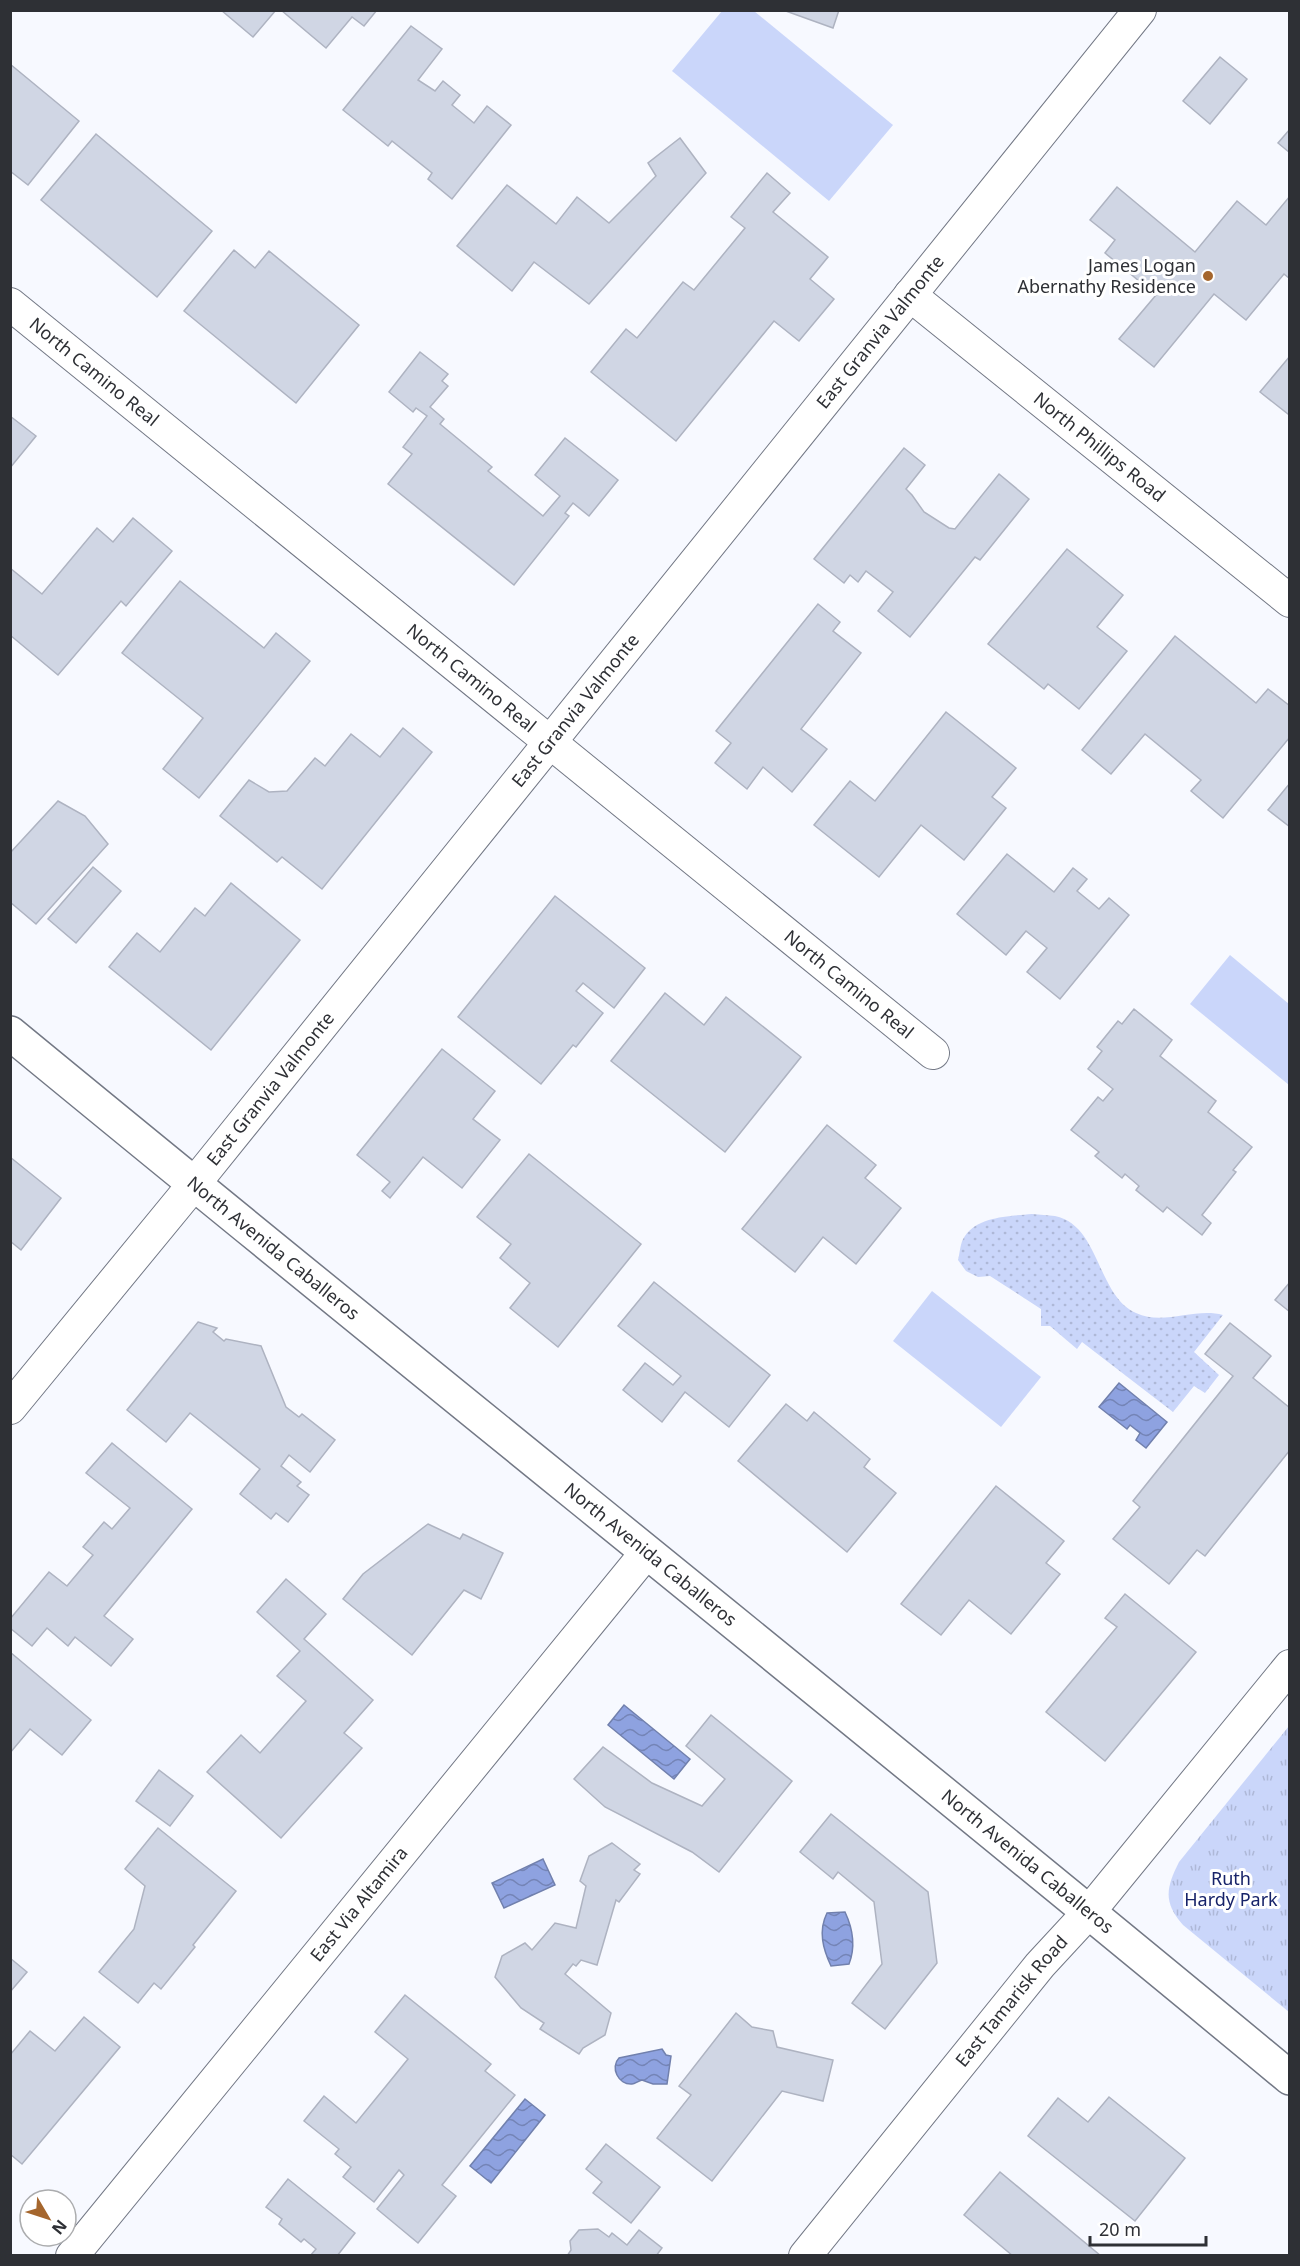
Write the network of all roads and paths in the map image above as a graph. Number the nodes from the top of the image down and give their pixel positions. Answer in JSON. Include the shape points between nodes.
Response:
{"nodes":[{"id":1,"x":1140,"y":10,"type":"edge"},
{"id":2,"x":910,"y":295,"type":"junction"},
{"id":3,"x":10,"y":304,"type":"edge"},
{"id":4,"x":1290,"y":601,"type":"edge"},
{"id":5,"x":550,"y":741,"type":"junction"},
{"id":6,"x":10,"y":1033,"type":"edge"},
{"id":7,"x":933,"y":1053,"type":"dead end"},
{"id":8,"x":194,"y":1184,"type":"junction"},
{"id":9,"x":10,"y":1408,"type":"edge"},
{"id":10,"x":646,"y":1553,"type":"junction"},
{"id":11,"x":1290,"y":1666,"type":"edge"},
{"id":12,"x":1089,"y":1912,"type":"junction"},
{"id":13,"x":1290,"y":2078,"type":"edge"},
{"id":14,"x":72,"y":2256,"type":"edge"},
{"id":15,"x":805,"y":2256,"type":"edge"}],
"edges":[{"from":1,"to":2,"type":"street","name":"East Granvia Valmonte"},
{"from":2,"to":4,"type":"street","name":"North Phillips Road"},
{"from":2,"to":5,"type":"street","name":"East Granvia Valmonte"},
{"from":3,"to":5,"type":"street","name":"North Camino Real"},
{"from":5,"to":7,"type":"street","name":"North Camino Real"},
{"from":5,"to":8,"type":"street","name":"East Granvia Valmonte"},
{"from":6,"to":8,"type":"street","name":"North Avenida Caballeros"},
{"from":8,"to":9,"type":"street","name":"East Granvia Valmonte"},
{"from":8,"to":10,"type":"street","name":"North Avenida Caballeros"},
{"from":10,"to":12,"type":"street","name":"North Avenida Caballeros"},
{"from":10,"to":14,"type":"street","name":"East Via Altamira"},
{"from":11,"to":12,"type":"street","name":"East Tamarisk Road"},
{"from":12,"to":13,"type":"street","name":"North Avenida Caballeros"},
{"from":12,"to":15,"type":"street","name":"East Tamarisk Road","via":[[1040,1965]]}]}
